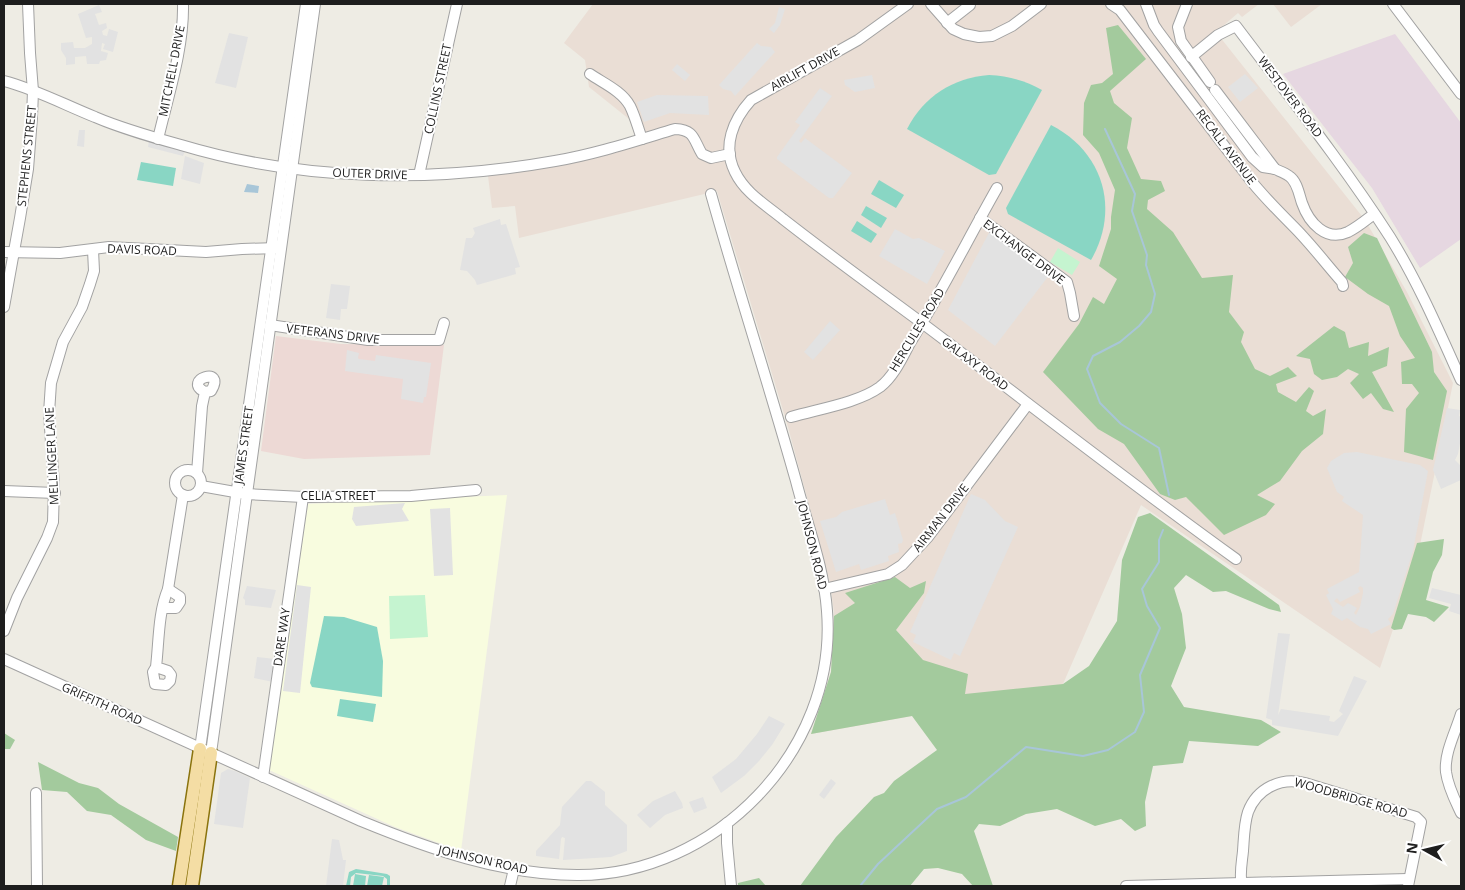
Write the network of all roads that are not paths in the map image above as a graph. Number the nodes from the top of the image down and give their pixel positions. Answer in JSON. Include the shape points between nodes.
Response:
{"nodes":[{"id":1,"x":28,"y":4,"type":"edge"},
{"id":2,"x":183,"y":4,"type":"edge"},
{"id":3,"x":306,"y":4,"type":"edge"},
{"id":4,"x":316,"y":4,"type":"edge"},
{"id":5,"x":457,"y":4,"type":"edge"},
{"id":6,"x":908,"y":4,"type":"edge"},
{"id":7,"x":931,"y":4,"type":"edge"},
{"id":8,"x":970,"y":4,"type":"edge"},
{"id":9,"x":1041,"y":4,"type":"edge"},
{"id":10,"x":1111,"y":4,"type":"edge"},
{"id":11,"x":1146,"y":4,"type":"edge"},
{"id":12,"x":1187,"y":4,"type":"edge"},
{"id":13,"x":1393,"y":4,"type":"edge"},
{"id":14,"x":947,"y":23,"type":"junction"},
{"id":15,"x":1191,"y":57,"type":"junction"},
{"id":16,"x":590,"y":74,"type":"dead end"},
{"id":17,"x":4,"y":81,"type":"edge"},
{"id":18,"x":33,"y":91,"type":"junction"},
{"id":19,"x":1461,"y":94,"type":"edge"},
{"id":20,"x":158,"y":139,"type":"junction"},
{"id":21,"x":642,"y":139,"type":"junction"},
{"id":22,"x":730,"y":154,"type":"junction"},
{"id":23,"x":288,"y":168,"type":"junction"},
{"id":24,"x":1275,"y":169,"type":"junction"},
{"id":25,"x":419,"y":175,"type":"junction"},
{"id":26,"x":997,"y":188,"type":"dead end"},
{"id":27,"x":711,"y":194,"type":"dead end"},
{"id":28,"x":1374,"y":214,"type":"junction"},
{"id":29,"x":980,"y":218,"type":"junction"},
{"id":30,"x":276,"y":248,"type":"junction"},
{"id":31,"x":93,"y":250,"type":"junction"},
{"id":32,"x":9,"y":252,"type":"edge"},
{"id":33,"x":1343,"y":286,"type":"dead end"},
{"id":34,"x":4,"y":307,"type":"edge"},
{"id":35,"x":1074,"y":316,"type":"dead end"},
{"id":36,"x":444,"y":323,"type":"dead end"},
{"id":37,"x":922,"y":324,"type":"junction"},
{"id":38,"x":270,"y":325,"type":"junction"},
{"id":39,"x":1461,"y":380,"type":"edge"},
{"id":40,"x":205,"y":392,"type":"dead end"},
{"id":41,"x":1028,"y":404,"type":"junction"},
{"id":42,"x":790,"y":417,"type":"dead end"},
{"id":43,"x":197,"y":473,"type":"junction"},
{"id":44,"x":201,"y":486,"type":"junction"},
{"id":45,"x":476,"y":490,"type":"dead end"},
{"id":46,"x":4,"y":491,"type":"edge"},
{"id":47,"x":55,"y":493,"type":"junction"},
{"id":48,"x":242,"y":494,"type":"junction"},
{"id":49,"x":183,"y":495,"type":"junction"},
{"id":50,"x":303,"y":496,"type":"junction"},
{"id":51,"x":1236,"y":559,"type":"dead end"},
{"id":52,"x":168,"y":589,"type":"junction"},
{"id":53,"x":824,"y":589,"type":"junction"},
{"id":54,"x":163,"y":608,"type":"junction"},
{"id":55,"x":4,"y":631,"type":"edge"},
{"id":56,"x":4,"y":659,"type":"edge"},
{"id":57,"x":156,"y":667,"type":"dead end"},
{"id":58,"x":1461,"y":714,"type":"edge"},
{"id":59,"x":205,"y":751,"type":"junction"},
{"id":60,"x":263,"y":777,"type":"junction"},
{"id":61,"x":36,"y":793,"type":"dead end"},
{"id":62,"x":1461,"y":813,"type":"edge"},
{"id":63,"x":727,"y":823,"type":"junction"},
{"id":64,"x":514,"y":869,"type":"junction"},
{"id":65,"x":1408,"y":883,"type":"edge"},
{"id":66,"x":1241,"y":884,"type":"edge"},
{"id":67,"x":37,"y":886,"type":"edge"},
{"id":68,"x":180,"y":886,"type":"edge"},
{"id":69,"x":192,"y":886,"type":"edge"},
{"id":70,"x":510,"y":886,"type":"edge"},
{"id":71,"x":731,"y":886,"type":"edge"},
{"id":72,"x":1126,"y":886,"type":"edge"}],
"edges":[{"from":1,"to":18,"type":"street","name":"STEPHENS STREET"},
{"from":2,"to":20,"type":"street","name":"MITCHELL DRIVE","via":[[180,40]]},
{"from":3,"to":23,"type":"street","name":"JAMES STREET"},
{"from":4,"to":23,"type":"street","name":"JAMES STREET"},
{"from":5,"to":25,"type":"street","name":"COLLINS STREET"},
{"from":6,"to":22,"type":"street","name":"AIRLIFT DRIVE","via":[[858,40],[751,100],[734,125]]},
{"from":7,"to":14,"type":"street"},
{"from":8,"to":14,"type":"street"},
{"from":9,"to":14,"type":"street","via":[[1012,26],[992,36],[964,34]]},
{"from":10,"to":33,"type":"street","name":"RECALL AVENUE","via":[[1120,10],[1269,203],[1329,266]]},
{"from":11,"to":24,"type":"street","via":[[1158,32],[1252,157],[1263,167]]},
{"from":12,"to":15,"type":"street","via":[[1178,27],[1181,41]]},
{"from":13,"to":19,"type":"street"},
{"from":15,"to":24,"type":"street"},
{"from":15,"to":28,"type":"street","name":"WESTOVER ROAD","via":[[1218,35],[1236,26]]},
{"from":16,"to":21,"type":"street","via":[[626,101]]},
{"from":17,"to":18,"type":"street","name":"OUTER DRIVE"},
{"from":18,"to":20,"type":"street","name":"OUTER DRIVE","via":[[98,119]]},
{"from":18,"to":32,"type":"street","name":"STEPHENS STREET","via":[[28,169]]},
{"from":20,"to":23,"type":"street","name":"OUTER DRIVE","via":[[212,154]]},
{"from":21,"to":22,"type":"street","name":"OUTER DRIVE","via":[[685,129],[692,134],[702,154],[711,158]]},
{"from":21,"to":25,"type":"street","name":"OUTER DRIVE","via":[[536,164]]},
{"from":22,"to":37,"type":"street","name":"GALAXY ROAD","via":[[735,172],[753,196]]},
{"from":23,"to":25,"type":"street","name":"OUTER DRIVE","via":[[381,176]]},
{"from":23,"to":30,"type":"street","name":"JAMES STREET"},
{"from":24,"to":28,"type":"street","via":[[1290,176],[1306,213],[1324,232],[1348,232]]},
{"from":26,"to":29,"type":"street","name":"HERCULES ROAD"},
{"from":27,"to":53,"type":"street","name":"JOHNSON ROAD"},
{"from":28,"to":39,"type":"street","name":"WESTOVER ROAD","via":[[1416,282]]},
{"from":29,"to":35,"type":"street","name":"EXCHANGE DRIVE","via":[[1067,282]]},
{"from":29,"to":37,"type":"street","name":"HERCULES ROAD"},
{"from":30,"to":31,"type":"street","name":"DAVIS ROAD","via":[[206,252]]},
{"from":30,"to":38,"type":"street","name":"JAMES STREET"},
{"from":30,"to":48,"type":"street","name":"JAMES STREET"},
{"from":31,"to":32,"type":"street","name":"DAVIS ROAD"},
{"from":31,"to":47,"type":"street","name":"MELLINGER LANE","via":[[94,271],[90,284],[63,342],[51,383],[49,413]]},
{"from":32,"to":34,"type":"street","name":"STEPHENS STREET"},
{"from":36,"to":38,"type":"street","name":"VETERANS DRIVE","via":[[439,340],[380,341]]},
{"from":37,"to":41,"type":"street","name":"GALAXY ROAD"},
{"from":37,"to":42,"type":"street","name":"HERCULES ROAD","via":[[882,386],[852,400]]},
{"from":38,"to":48,"type":"street","name":"JAMES STREET"},
{"from":40,"to":43,"type":"street"},
{"from":41,"to":51,"type":"street","name":"GALAXY ROAD"},
{"from":41,"to":53,"type":"street","name":"AIRMAN DRIVE","via":[[932,532],[902,565],[888,574]]},
{"from":43,"to":44,"type":"street"},
{"from":43,"to":49,"type":"street","via":[[187,470],[178,474],[175,484]]},
{"from":44,"to":48,"type":"street","name":"CELIA STREET"},
{"from":44,"to":49,"type":"street","via":[[191,496]]},
{"from":45,"to":50,"type":"street","name":"CELIA STREET","via":[[398,496]]},
{"from":46,"to":47,"type":"street"},
{"from":47,"to":55,"type":"street","name":"MELLINGER LANE","via":[[49,533]]},
{"from":48,"to":50,"type":"street","name":"CELIA STREET"},
{"from":48,"to":59,"type":"street","name":"JAMES STREET"},
{"from":49,"to":52,"type":"street"},
{"from":50,"to":60,"type":"street","name":"DARE WAY"},
{"from":52,"to":54,"type":"street"},
{"from":52,"to":54,"type":"street","via":[[180,597],[180,602],[176,608]]},
{"from":53,"to":63,"type":"street","name":"JOHNSON ROAD","via":[[827,650],[810,714],[778,774]]},
{"from":54,"to":57,"type":"street"},
{"from":56,"to":59,"type":"street","name":"GRIFFITH ROAD"},
{"from":58,"to":62,"type":"street","via":[[1446,770]]},
{"from":59,"to":60,"type":"street","name":"JOHNSON ROAD"},
{"from":59,"to":68,"type":"main road","name":"JAMES STREET"},
{"from":59,"to":69,"type":"main road","name":"JAMES STREET"},
{"from":60,"to":64,"type":"street","name":"JOHNSON ROAD","via":[[411,841]]},
{"from":61,"to":67,"type":"street"},
{"from":63,"to":64,"type":"street","name":"JOHNSON ROAD","via":[[685,851],[633,869],[578,875]]},
{"from":63,"to":71,"type":"street"},
{"from":64,"to":70,"type":"street"},
{"from":65,"to":66,"type":"street"},
{"from":65,"to":66,"type":"street","name":"WOODBRIDGE ROAD","via":[[1421,822],[1416,817],[1292,780],[1280,782],[1259,794],[1248,813]]},
{"from":66,"to":72,"type":"street"}]}
